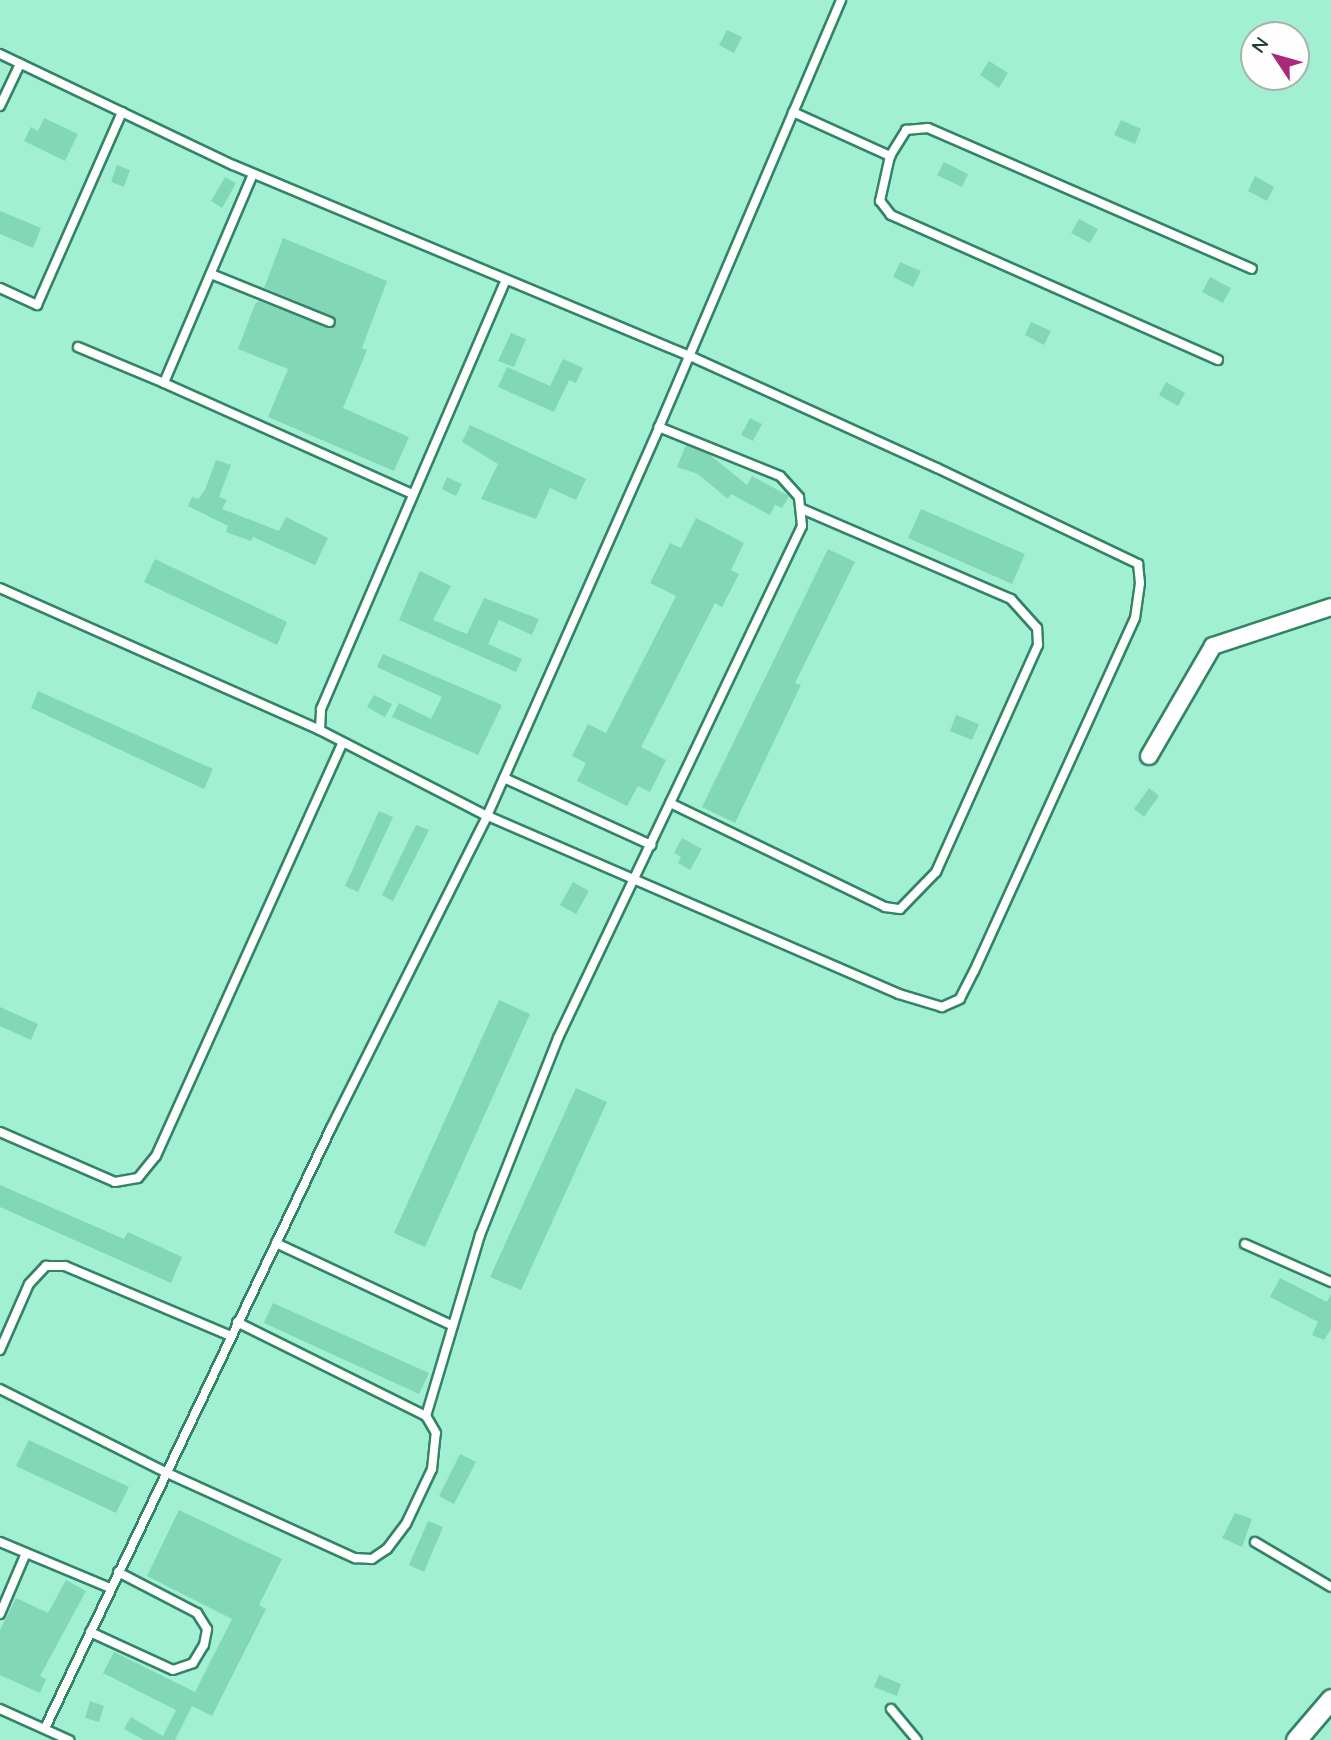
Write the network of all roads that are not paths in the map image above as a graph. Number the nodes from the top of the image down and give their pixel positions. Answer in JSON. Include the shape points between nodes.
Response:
{"nodes":[{"id":1,"x":841,"y":0,"type":"edge"},
{"id":2,"x":0,"y":54,"type":"edge"},
{"id":3,"x":20,"y":64,"type":"junction"},
{"id":4,"x":0,"y":106,"type":"edge"},
{"id":5,"x":122,"y":112,"type":"junction"},
{"id":6,"x":793,"y":112,"type":"junction"},
{"id":7,"x":890,"y":156,"type":"junction"},
{"id":8,"x":254,"y":174,"type":"junction"},
{"id":9,"x":1252,"y":269,"type":"dead end"},
{"id":10,"x":211,"y":274,"type":"junction"},
{"id":11,"x":505,"y":281,"type":"junction"},
{"id":12,"x":0,"y":288,"type":"edge"},
{"id":13,"x":330,"y":321,"type":"dead end"},
{"id":14,"x":78,"y":347,"type":"dead end"},
{"id":15,"x":690,"y":356,"type":"junction"},
{"id":16,"x":1218,"y":360,"type":"dead end"},
{"id":17,"x":164,"y":383,"type":"junction"},
{"id":18,"x":659,"y":427,"type":"junction"},
{"id":19,"x":412,"y":495,"type":"junction"},
{"id":20,"x":802,"y":509,"type":"junction"},
{"id":21,"x":0,"y":588,"type":"edge"},
{"id":22,"x":1331,"y":607,"type":"edge"},
{"id":23,"x":320,"y":730,"type":"junction"},
{"id":24,"x":342,"y":744,"type":"junction"},
{"id":25,"x":1149,"y":756,"type":"dead end"},
{"id":26,"x":504,"y":778,"type":"junction"},
{"id":27,"x":670,"y":803,"type":"junction"},
{"id":28,"x":487,"y":816,"type":"junction"},
{"id":29,"x":651,"y":845,"type":"junction"},
{"id":30,"x":634,"y":880,"type":"junction"},
{"id":31,"x":0,"y":1132,"type":"edge"},
{"id":32,"x":276,"y":1243,"type":"junction"},
{"id":33,"x":1245,"y":1244,"type":"dead end"},
{"id":34,"x":1331,"y":1282,"type":"edge"},
{"id":35,"x":237,"y":1322,"type":"junction"},
{"id":36,"x":453,"y":1326,"type":"junction"},
{"id":37,"x":231,"y":1336,"type":"junction"},
{"id":38,"x":0,"y":1350,"type":"edge"},
{"id":39,"x":0,"y":1389,"type":"edge"},
{"id":40,"x":426,"y":1416,"type":"junction"},
{"id":41,"x":165,"y":1472,"type":"junction"},
{"id":42,"x":0,"y":1542,"type":"edge"},
{"id":43,"x":1255,"y":1542,"type":"dead end"},
{"id":44,"x":26,"y":1553,"type":"junction"},
{"id":45,"x":118,"y":1572,"type":"junction"},
{"id":46,"x":1331,"y":1587,"type":"edge"},
{"id":47,"x":110,"y":1588,"type":"junction"},
{"id":48,"x":0,"y":1614,"type":"edge"},
{"id":49,"x":90,"y":1632,"type":"junction"},
{"id":50,"x":1331,"y":1699,"type":"edge"},
{"id":51,"x":0,"y":1709,"type":"edge"},
{"id":52,"x":891,"y":1709,"type":"dead end"},
{"id":53,"x":45,"y":1728,"type":"junction"},
{"id":54,"x":69,"y":1740,"type":"edge"},
{"id":55,"x":917,"y":1740,"type":"edge"},
{"id":56,"x":1296,"y":1740,"type":"edge"}],
"edges":[{"from":1,"to":6,"type":"lane"},
{"from":2,"to":3,"type":"lane"},
{"from":3,"to":4,"type":"lane"},
{"from":3,"to":5,"type":"lane"},
{"from":5,"to":8,"type":"lane"},
{"from":5,"to":12,"type":"lane","via":[[37,305]]},
{"from":6,"to":7,"type":"lane"},
{"from":6,"to":15,"type":"lane"},
{"from":7,"to":9,"type":"lane","via":[[906,130],[928,128]]},
{"from":7,"to":16,"type":"lane","via":[[880,201],[891,215]]},
{"from":8,"to":10,"type":"lane"},
{"from":8,"to":11,"type":"lane"},
{"from":10,"to":13,"type":"lane"},
{"from":10,"to":17,"type":"lane"},
{"from":11,"to":15,"type":"lane"},
{"from":11,"to":19,"type":"lane"},
{"from":14,"to":17,"type":"lane"},
{"from":15,"to":18,"type":"lane"},
{"from":15,"to":30,"type":"lane","via":[[1138,564],[1140,583],[1135,618],[960,999],[942,1007],[899,994]]},
{"from":17,"to":19,"type":"lane"},
{"from":18,"to":20,"type":"lane","via":[[780,476],[794,487]]},
{"from":18,"to":26,"type":"lane"},
{"from":19,"to":23,"type":"lane","via":[[321,709]]},
{"from":20,"to":27,"type":"lane","via":[[802,526]]},
{"from":20,"to":27,"type":"lane","via":[[1011,599],[1037,628],[1038,645],[936,872],[900,909],[885,907]]},
{"from":21,"to":23,"type":"lane"},
{"from":22,"to":25,"type":"street","via":[[1213,646]]},
{"from":23,"to":24,"type":"lane"},
{"from":24,"to":28,"type":"lane"},
{"from":24,"to":31,"type":"lane","via":[[156,1156],[138,1178],[115,1182]]},
{"from":26,"to":28,"type":"lane"},
{"from":26,"to":29,"type":"lane"},
{"from":27,"to":29,"type":"lane"},
{"from":28,"to":30,"type":"lane"},
{"from":28,"to":32,"type":"lane"},
{"from":29,"to":30,"type":"lane"},
{"from":30,"to":36,"type":"lane","via":[[558,1038],[513,1146]]},
{"from":32,"to":35,"type":"lane"},
{"from":32,"to":36,"type":"lane"},
{"from":33,"to":34,"type":"lane"},
{"from":35,"to":37,"type":"lane"},
{"from":35,"to":40,"type":"lane"},
{"from":36,"to":40,"type":"lane"},
{"from":37,"to":38,"type":"lane","via":[[65,1266],[46,1266],[29,1284]]},
{"from":37,"to":41,"type":"lane"},
{"from":39,"to":41,"type":"lane"},
{"from":40,"to":41,"type":"lane","via":[[436,1433],[432,1469],[406,1524],[387,1549],[372,1559],[355,1558]]},
{"from":41,"to":45,"type":"lane"},
{"from":42,"to":44,"type":"lane"},
{"from":43,"to":46,"type":"lane"},
{"from":44,"to":47,"type":"lane"},
{"from":44,"to":48,"type":"lane"},
{"from":45,"to":47,"type":"lane"},
{"from":45,"to":49,"type":"lane","via":[[197,1613],[207,1629],[204,1644],[193,1663],[173,1670]]},
{"from":47,"to":49,"type":"lane"},
{"from":49,"to":53,"type":"lane"},
{"from":50,"to":56,"type":"street"},
{"from":51,"to":53,"type":"lane"},
{"from":52,"to":55,"type":"lane"},
{"from":53,"to":54,"type":"lane"}]}
